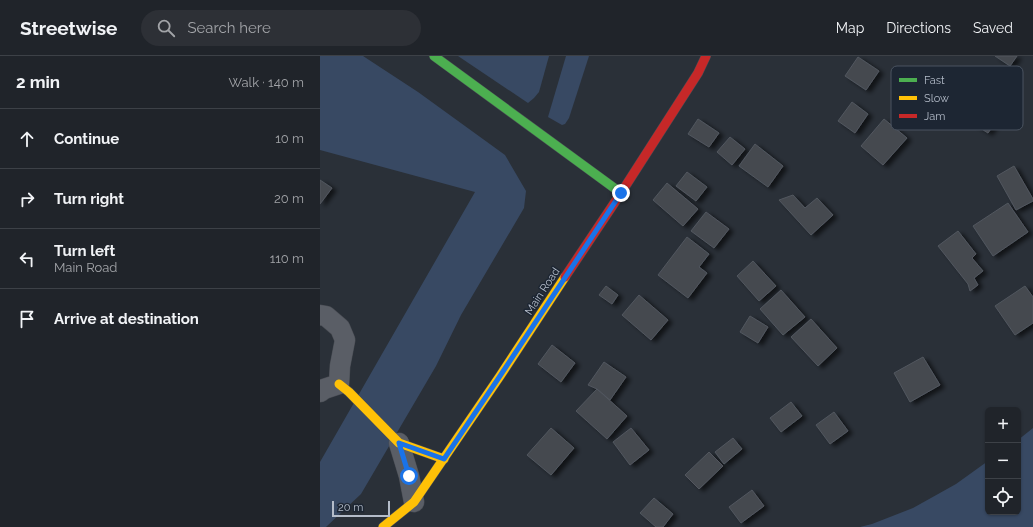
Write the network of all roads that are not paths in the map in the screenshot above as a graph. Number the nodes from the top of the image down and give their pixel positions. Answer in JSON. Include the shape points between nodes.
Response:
{"nodes":[{"id":1,"x":434,"y":56,"type":"edge"},
{"id":2,"x":706,"y":56,"type":"edge"},
{"id":3,"x":621,"y":193,"type":"junction"},
{"id":4,"x":320,"y":315,"type":"edge"},
{"id":5,"x":344,"y":388,"type":"junction"},
{"id":6,"x":320,"y":392,"type":"edge"},
{"id":7,"x":399,"y":443,"type":"junction"},
{"id":8,"x":444,"y":459,"type":"junction"},
{"id":9,"x":414,"y":502,"type":"junction"},
{"id":10,"x":383,"y":527,"type":"edge"}],
"edges":[{"from":1,"to":3,"type":"main road"},
{"from":2,"to":3,"type":"main road","name":"Main Road","via":[[698,73]]},
{"from":3,"to":8,"type":"main road","name":"Main Road"},
{"from":4,"to":5,"type":"street","via":[[326,316],[340,328],[345,340],[340,366]]},
{"from":5,"to":6,"type":"street","via":[[324,389]]},
{"from":5,"to":7,"type":"main road"},
{"from":7,"to":8,"type":"main road"},
{"from":7,"to":9,"type":"street"},
{"from":8,"to":9,"type":"main road","name":"Main Road"},
{"from":9,"to":10,"type":"main road","name":"Main Road"}]}
